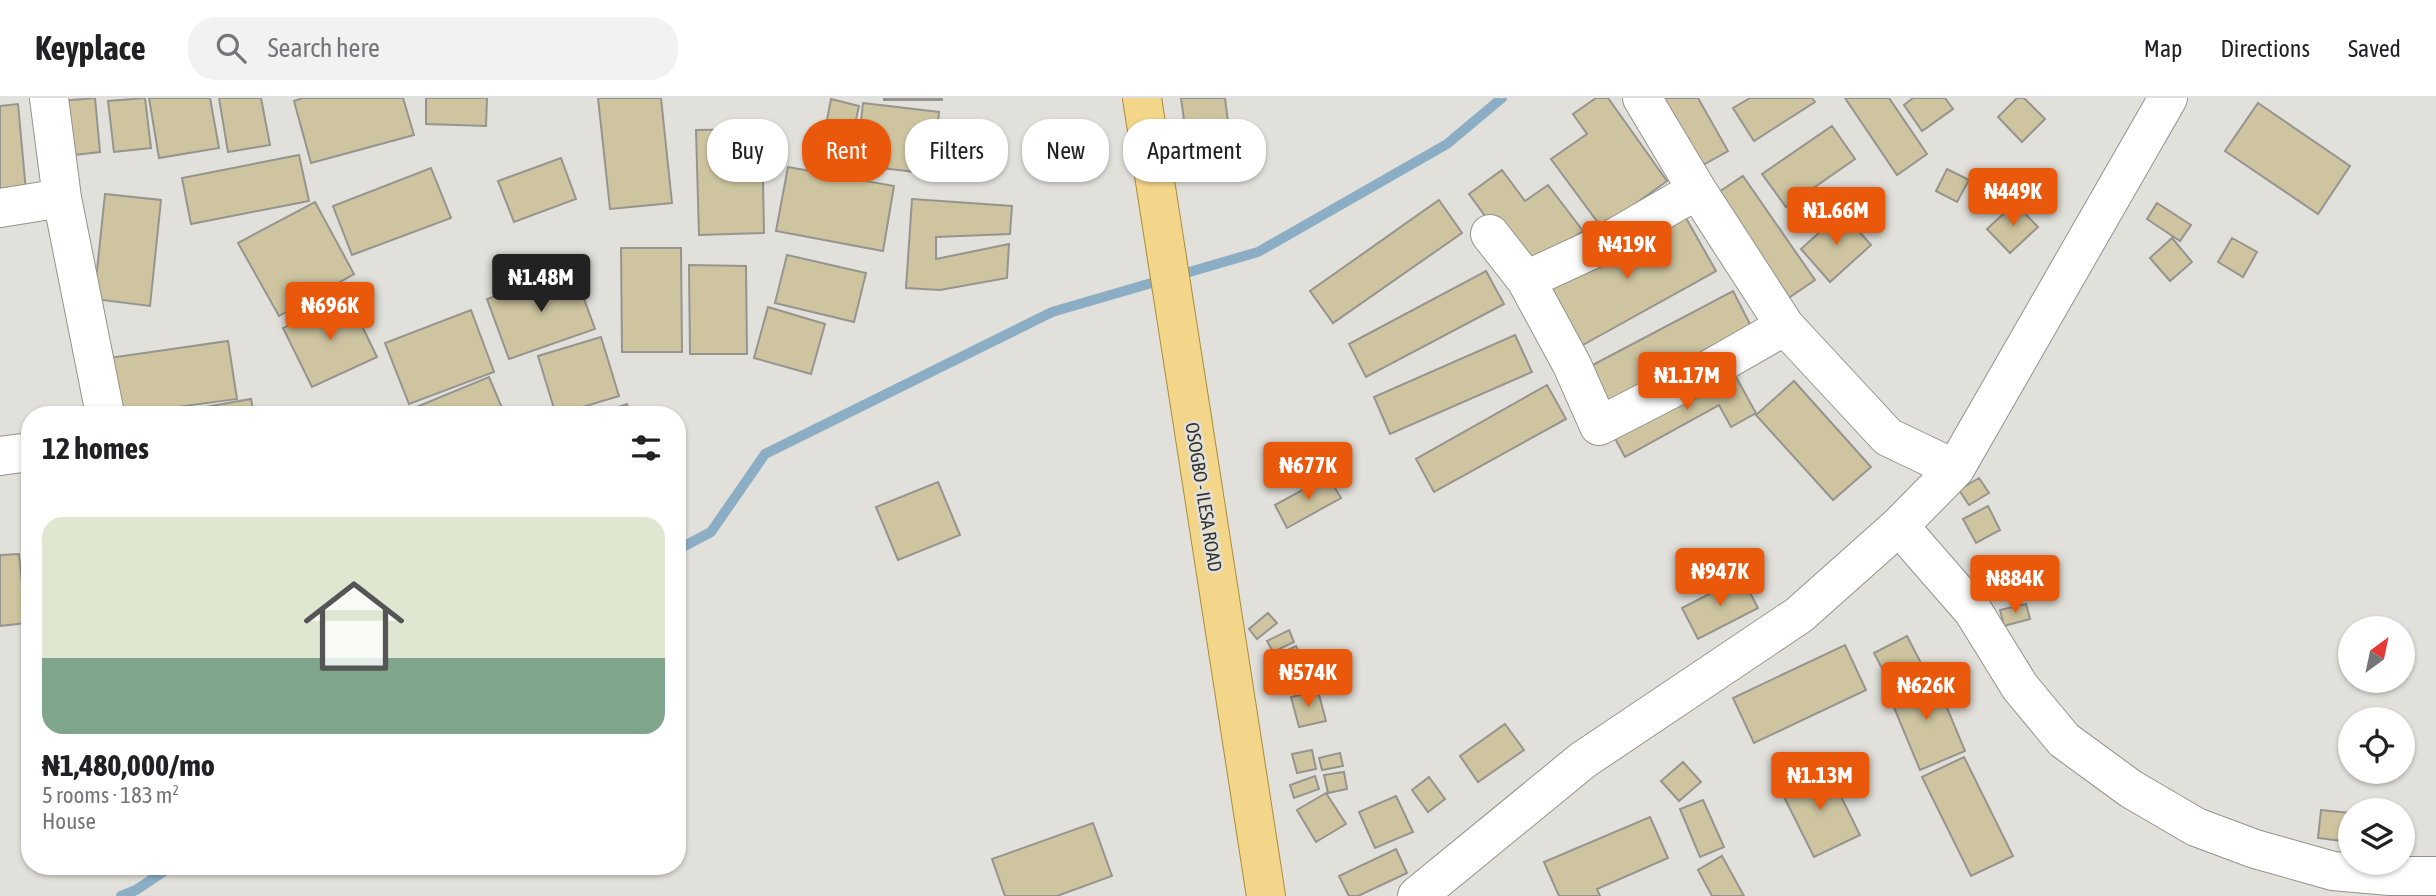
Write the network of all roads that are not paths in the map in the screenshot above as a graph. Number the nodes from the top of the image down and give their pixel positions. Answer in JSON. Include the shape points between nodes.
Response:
{"nodes":[{"id":1,"x":49,"y":98,"type":"edge"},
{"id":2,"x":1142,"y":98,"type":"edge"},
{"id":3,"x":1642,"y":98,"type":"edge"},
{"id":4,"x":2168,"y":98,"type":"edge"},
{"id":5,"x":1697,"y":190,"type":"junction"},
{"id":6,"x":62,"y":198,"type":"junction"},
{"id":7,"x":0,"y":208,"type":"edge"},
{"id":8,"x":1490,"y":234,"type":"dead end"},
{"id":9,"x":1526,"y":280,"type":"junction"},
{"id":10,"x":1785,"y":326,"type":"junction"},
{"id":11,"x":103,"y":406,"type":"edge"},
{"id":12,"x":21,"y":453,"type":"edge"},
{"id":13,"x":0,"y":456,"type":"edge"},
{"id":14,"x":1955,"y":469,"type":"junction"},
{"id":15,"x":1899,"y":526,"type":"junction"},
{"id":16,"x":2436,"y":876,"type":"edge"},
{"id":17,"x":1266,"y":896,"type":"edge"},
{"id":18,"x":1417,"y":896,"type":"edge"}],
"edges":[{"from":1,"to":6,"type":"street"},
{"from":2,"to":17,"type":"main road","name":"OSOGBO - ILESA ROAD"},
{"from":3,"to":5,"type":"street"},
{"from":4,"to":14,"type":"street"},
{"from":5,"to":9,"type":"street","via":[[1604,244]]},
{"from":5,"to":10,"type":"street"},
{"from":6,"to":7,"type":"street"},
{"from":6,"to":11,"type":"street"},
{"from":8,"to":9,"type":"street"},
{"from":9,"to":10,"type":"street","via":[[1599,426]]},
{"from":10,"to":14,"type":"street","via":[[1888,437]]},
{"from":12,"to":13,"type":"street"},
{"from":14,"to":15,"type":"street"},
{"from":15,"to":16,"type":"street","via":[[1973,611],[2020,687],[2064,740],[2131,789],[2196,827],[2255,849],[2333,871]]},
{"from":15,"to":18,"type":"street","via":[[1799,615],[1583,760]]}]}
